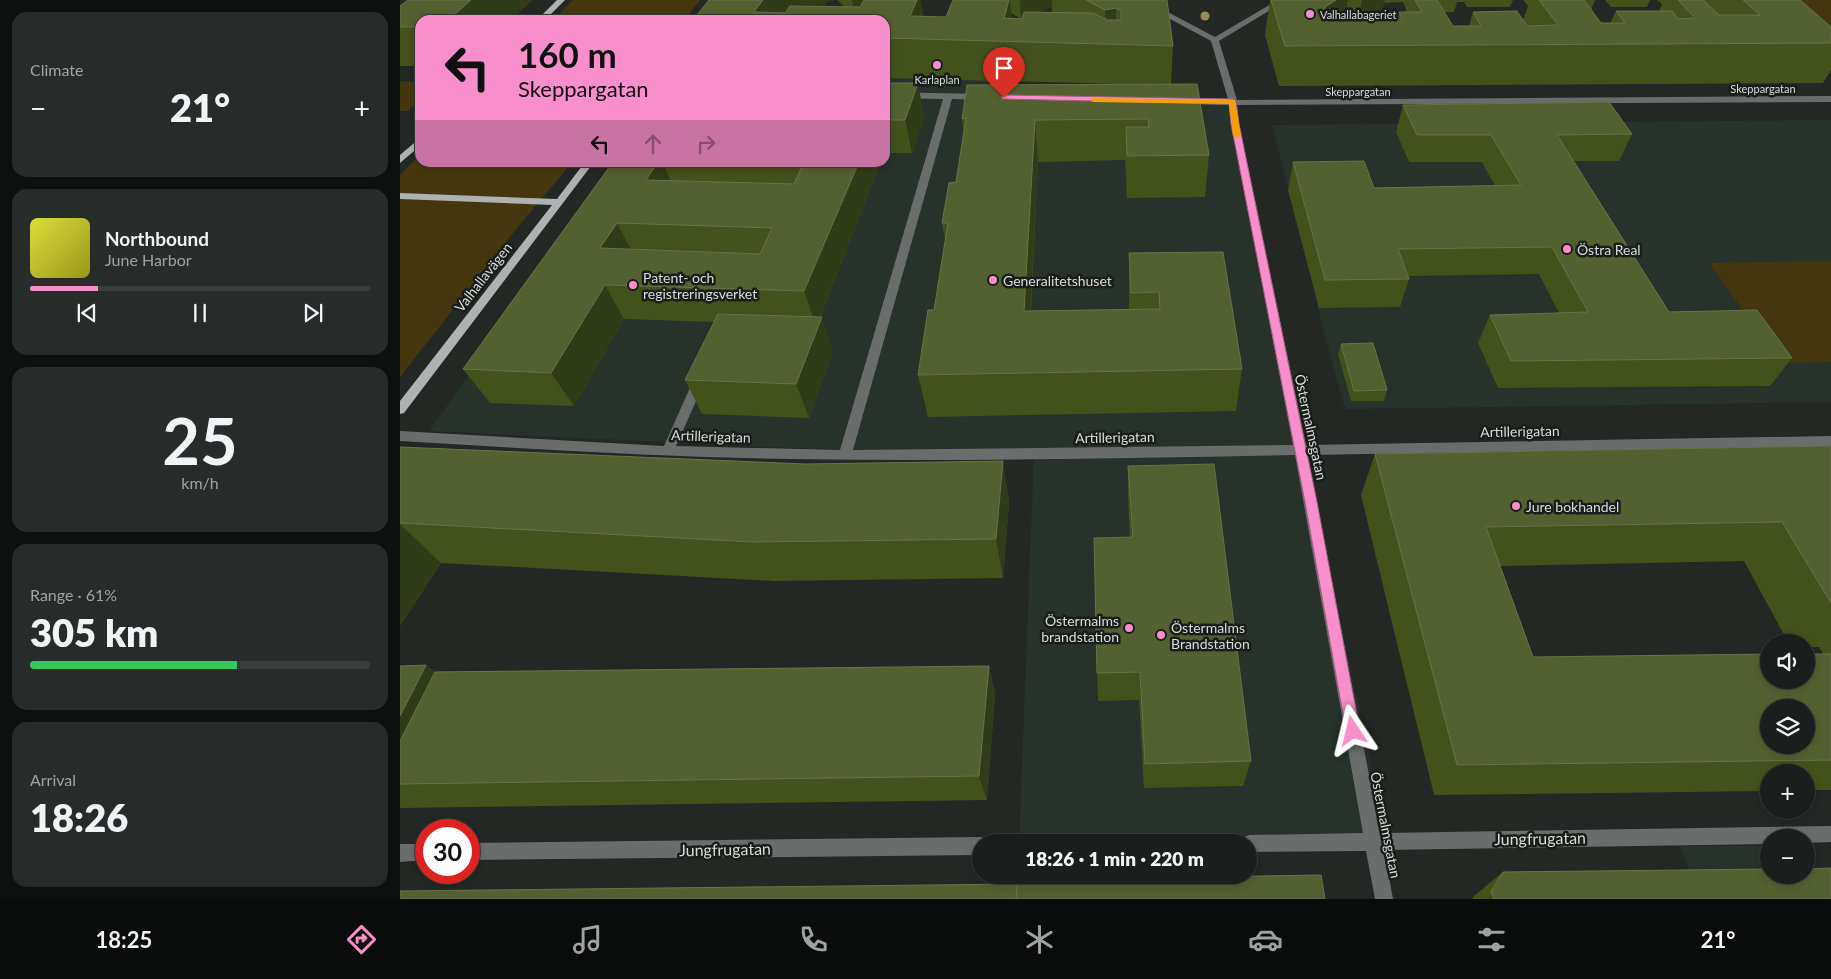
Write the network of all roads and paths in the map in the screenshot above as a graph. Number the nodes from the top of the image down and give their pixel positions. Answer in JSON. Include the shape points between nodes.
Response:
{"nodes":[{"id":1,"x":561,"y":0,"type":"edge"},
{"id":2,"x":1138,"y":0,"type":"edge"},
{"id":3,"x":1283,"y":0,"type":"edge"},
{"id":4,"x":546,"y":15,"type":"edge"},
{"id":5,"x":1215,"y":40,"type":"junction"},
{"id":6,"x":890,"y":95,"type":"edge"},
{"id":7,"x":948,"y":97,"type":"junction"},
{"id":8,"x":987,"y":97,"type":"edge"},
{"id":9,"x":1831,"y":99,"type":"edge"},
{"id":10,"x":1174,"y":101,"type":"edge"},
{"id":11,"x":1233,"y":102,"type":"junction"},
{"id":12,"x":415,"y":146,"type":"edge"},
{"id":13,"x":400,"y":160,"type":"edge"},
{"id":14,"x":586,"y":167,"type":"edge"},
{"id":15,"x":400,"y":196,"type":"edge"},
{"id":16,"x":560,"y":202,"type":"junction"},
{"id":17,"x":705,"y":368,"type":"edge"},
{"id":18,"x":400,"y":410,"type":"edge"},
{"id":19,"x":400,"y":436,"type":"edge"},
{"id":20,"x":1800,"y":441,"type":"junction"},
{"id":21,"x":1831,"y":441,"type":"edge"},
{"id":22,"x":668,"y":450,"type":"junction"},
{"id":23,"x":1300,"y":451,"type":"junction"},
{"id":24,"x":845,"y":455,"type":"junction"},
{"id":25,"x":1810,"y":457,"type":"edge"},
{"id":26,"x":1831,"y":834,"type":"edge"},
{"id":27,"x":1374,"y":842,"type":"junction"},
{"id":28,"x":1257,"y":844,"type":"edge"},
{"id":29,"x":972,"y":846,"type":"edge"},
{"id":30,"x":415,"y":852,"type":"edge"},
{"id":31,"x":480,"y":852,"type":"edge"},
{"id":32,"x":400,"y":853,"type":"edge"},
{"id":33,"x":1384,"y":899,"type":"edge"}],
"edges":[{"from":1,"to":4,"type":"main road"},
{"from":2,"to":5,"type":"street"},
{"from":3,"to":5,"type":"street"},
{"from":5,"to":11,"type":"street","name":"Östermalmsgatan"},
{"from":6,"to":7,"type":"street"},
{"from":7,"to":8,"type":"street"},
{"from":7,"to":24,"type":"street"},
{"from":9,"to":11,"type":"street","name":"Skeppargatan"},
{"from":10,"to":11,"type":"street","name":"Skeppargatan"},
{"from":11,"to":23,"type":"street","name":"Östermalmsgatan"},
{"from":12,"to":13,"type":"main road"},
{"from":14,"to":16,"type":"main road","name":"Valhallavägen"},
{"from":15,"to":16,"type":"main road"},
{"from":16,"to":18,"type":"main road","name":"Valhallavägen"},
{"from":17,"to":22,"type":"street"},
{"from":19,"to":22,"type":"street","name":"Artillerigatan"},
{"from":20,"to":21,"type":"street","name":"Artillerigatan"},
{"from":20,"to":23,"type":"street","name":"Artillerigatan"},
{"from":20,"to":25,"type":"street"},
{"from":22,"to":24,"type":"street","name":"Artillerigatan"},
{"from":23,"to":24,"type":"street","name":"Artillerigatan"},
{"from":23,"to":27,"type":"street","name":"Östermalmsgatan"},
{"from":26,"to":27,"type":"street","name":"Jungfrugatan"},
{"from":27,"to":28,"type":"street","name":"Jungfrugatan"},
{"from":27,"to":33,"type":"street","name":"Östermalmsgatan"},
{"from":29,"to":31,"type":"street","name":"Jungfrugatan"},
{"from":30,"to":32,"type":"street"}]}
